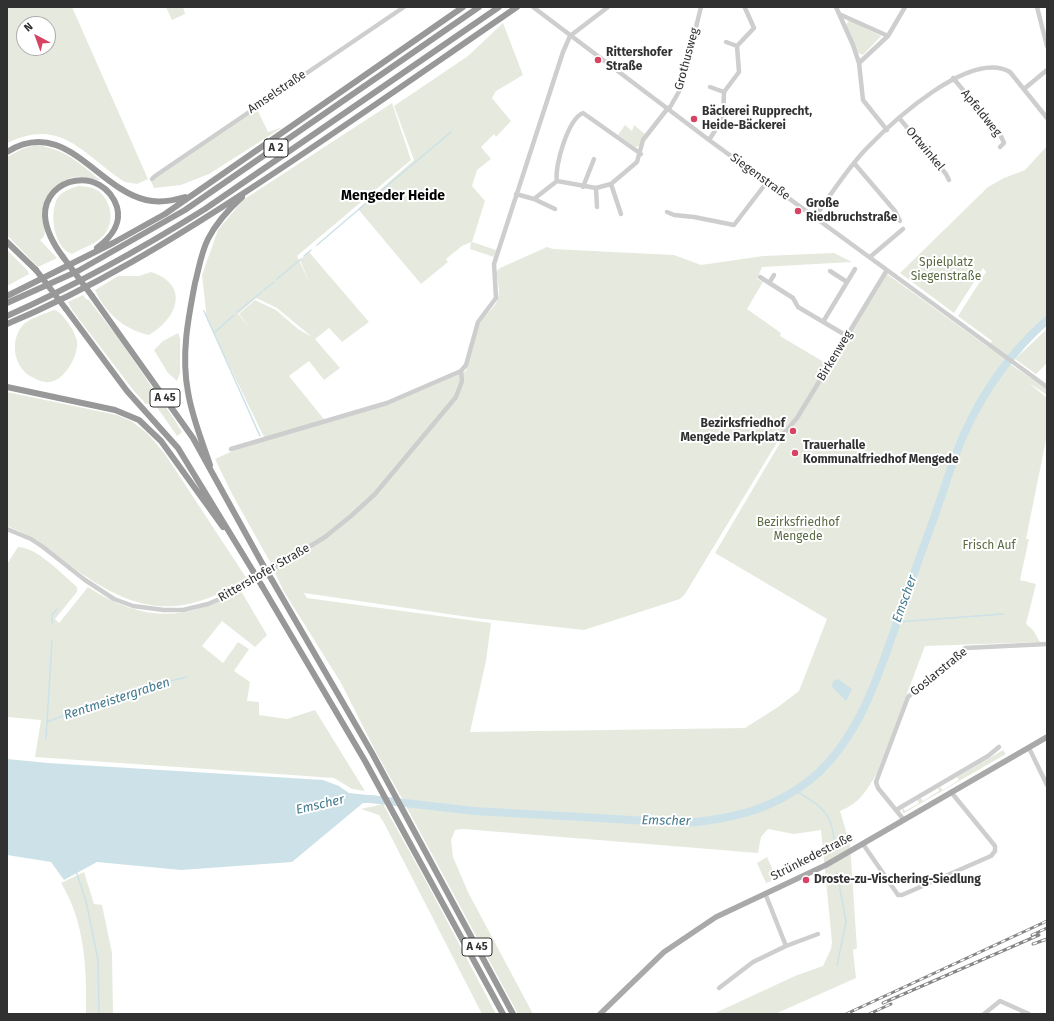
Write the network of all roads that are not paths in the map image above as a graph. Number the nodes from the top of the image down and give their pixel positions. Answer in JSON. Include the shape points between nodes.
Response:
{"nodes":[{"id":1,"x":404,"y":7,"type":"edge"},
{"id":2,"x":463,"y":7,"type":"edge"},
{"id":3,"x":479,"y":7,"type":"edge"},
{"id":4,"x":499,"y":7,"type":"edge"},
{"id":5,"x":517,"y":7,"type":"edge"},
{"id":6,"x":533,"y":7,"type":"edge"},
{"id":7,"x":608,"y":7,"type":"edge"},
{"id":8,"x":701,"y":7,"type":"edge"},
{"id":9,"x":836,"y":7,"type":"edge"},
{"id":10,"x":905,"y":7,"type":"edge"},
{"id":11,"x":1037,"y":7,"type":"edge"},
{"id":12,"x":745,"y":8,"type":"dead end"},
{"id":13,"x":839,"y":14,"type":"junction"},
{"id":14,"x":570,"y":36,"type":"junction"},
{"id":15,"x":888,"y":36,"type":"junction"},
{"id":16,"x":726,"y":42,"type":"dead end"},
{"id":17,"x":737,"y":46,"type":"junction"},
{"id":18,"x":1047,"y":46,"type":"edge"},
{"id":19,"x":859,"y":63,"type":"junction"},
{"id":20,"x":1047,"y":70,"type":"edge"},
{"id":21,"x":953,"y":78,"type":"junction"},
{"id":22,"x":710,"y":87,"type":"dead end"},
{"id":23,"x":1024,"y":89,"type":"junction"},
{"id":24,"x":724,"y":92,"type":"junction"},
{"id":25,"x":668,"y":109,"type":"junction"},
{"id":26,"x":1047,"y":118,"type":"edge"},
{"id":27,"x":900,"y":119,"type":"junction"},
{"id":28,"x":887,"y":130,"type":"junction"},
{"id":29,"x":709,"y":140,"type":"junction"},
{"id":30,"x":1000,"y":147,"type":"dead end"},
{"id":31,"x":7,"y":152,"type":"edge"},
{"id":32,"x":641,"y":154,"type":"junction"},
{"id":33,"x":594,"y":159,"type":"dead end"},
{"id":34,"x":854,"y":163,"type":"junction"},
{"id":35,"x":274,"y":173,"type":"junction"},
{"id":36,"x":152,"y":179,"type":"dead end"},
{"id":37,"x":949,"y":180,"type":"dead end"},
{"id":38,"x":557,"y":182,"type":"junction"},
{"id":39,"x":767,"y":182,"type":"junction"},
{"id":40,"x":611,"y":184,"type":"junction"},
{"id":41,"x":583,"y":187,"type":"junction"},
{"id":42,"x":596,"y":188,"type":"junction"},
{"id":43,"x":516,"y":194,"type":"junction"},
{"id":44,"x":191,"y":196,"type":"junction"},
{"id":45,"x":534,"y":199,"type":"junction"},
{"id":46,"x":597,"y":207,"type":"dead end"},
{"id":47,"x":555,"y":209,"type":"dead end"},
{"id":48,"x":667,"y":212,"type":"dead end"},
{"id":49,"x":621,"y":214,"type":"dead end"},
{"id":50,"x":815,"y":217,"type":"junction"},
{"id":51,"x":900,"y":221,"type":"dead end"},
{"id":52,"x":903,"y":229,"type":"dead end"},
{"id":53,"x":7,"y":242,"type":"edge"},
{"id":54,"x":870,"y":257,"type":"junction"},
{"id":55,"x":73,"y":264,"type":"junction"},
{"id":56,"x":855,"y":269,"type":"dead end"},
{"id":57,"x":887,"y":270,"type":"junction"},
{"id":58,"x":830,"y":271,"type":"dead end"},
{"id":59,"x":774,"y":275,"type":"dead end"},
{"id":60,"x":760,"y":277,"type":"dead end"},
{"id":61,"x":847,"y":282,"type":"junction"},
{"id":62,"x":769,"y":283,"type":"junction"},
{"id":63,"x":7,"y":296,"type":"edge"},
{"id":64,"x":7,"y":304,"type":"edge"},
{"id":65,"x":7,"y":316,"type":"edge"},
{"id":66,"x":823,"y":322,"type":"junction"},
{"id":67,"x":7,"y":324,"type":"edge"},
{"id":68,"x":847,"y":336,"type":"junction"},
{"id":69,"x":461,"y":371,"type":"junction"},
{"id":70,"x":7,"y":387,"type":"edge"},
{"id":71,"x":1047,"y":387,"type":"edge"},
{"id":72,"x":779,"y":439,"type":"dead end"},
{"id":73,"x":231,"y":449,"type":"dead end"},
{"id":74,"x":210,"y":465,"type":"junction"},
{"id":75,"x":7,"y":529,"type":"edge"},
{"id":76,"x":243,"y":554,"type":"junction"},
{"id":77,"x":1047,"y":644,"type":"edge"},
{"id":78,"x":1047,"y":737,"type":"edge"},
{"id":79,"x":999,"y":747,"type":"dead end"},
{"id":80,"x":1029,"y":748,"type":"junction"},
{"id":81,"x":1047,"y":785,"type":"edge"},
{"id":82,"x":951,"y":792,"type":"junction"},
{"id":83,"x":896,"y":810,"type":"junction"},
{"id":84,"x":904,"y":820,"type":"junction"},
{"id":85,"x":863,"y":844,"type":"junction"},
{"id":86,"x":765,"y":893,"type":"junction"},
{"id":87,"x":818,"y":934,"type":"dead end"},
{"id":88,"x":786,"y":946,"type":"junction"},
{"id":89,"x":720,"y":988,"type":"dead end"},
{"id":90,"x":503,"y":1014,"type":"edge"},
{"id":91,"x":513,"y":1014,"type":"edge"},
{"id":92,"x":600,"y":1014,"type":"edge"},
{"id":93,"x":984,"y":1014,"type":"edge"},
{"id":94,"x":1029,"y":1014,"type":"edge"}],
"edges":[{"from":1,"to":36,"type":"street","name":"Amselstraße"},
{"from":2,"to":44,"type":"highway"},
{"from":3,"to":64,"type":"highway","number":"A 2","via":[[185,210],[78,271]]},
{"from":4,"to":65,"type":"highway","number":"A 2","via":[[167,233],[84,279]]},
{"from":5,"to":35,"type":"highway"},
{"from":6,"to":14,"type":"street","name":"Siegenstraße"},
{"from":7,"to":14,"type":"street","name":"Rittershofer Straße"},
{"from":8,"to":25,"type":"street","name":"Grothusweg","via":[[681,88]]},
{"from":9,"to":13,"type":"street"},
{"from":10,"to":15,"type":"street"},
{"from":11,"to":18,"type":"street"},
{"from":12,"to":17,"type":"street","via":[[754,28]]},
{"from":13,"to":15,"type":"street"},
{"from":13,"to":19,"type":"street"},
{"from":14,"to":25,"type":"street","name":"Siegenstraße"},
{"from":14,"to":43,"type":"street","name":"Rittershofer Straße"},
{"from":15,"to":19,"type":"street"},
{"from":16,"to":17,"type":"street"},
{"from":17,"to":24,"type":"street","via":[[739,72]]},
{"from":19,"to":28,"type":"street","via":[[863,100]]},
{"from":20,"to":23,"type":"street"},
{"from":21,"to":23,"type":"street","via":[[970,72],[999,68],[1010,72]]},
{"from":21,"to":27,"type":"street","via":[[923,98]]},
{"from":21,"to":30,"type":"street","name":"Apfeldweg","via":[[1000,134],[1004,143]]},
{"from":22,"to":24,"type":"street"},
{"from":23,"to":26,"type":"street"},
{"from":24,"to":29,"type":"street","via":[[722,122]]},
{"from":25,"to":29,"type":"street","name":"Siegenstraße"},
{"from":25,"to":32,"type":"street","name":"Grothusweg","via":[[643,140]]},
{"from":27,"to":28,"type":"street"},
{"from":27,"to":37,"type":"street","name":"Ortwinkel"},
{"from":28,"to":34,"type":"street"},
{"from":29,"to":39,"type":"street","name":"Siegenstraße"},
{"from":31,"to":44,"type":"highway","via":[[28,143],[56,144],[138,198],[170,201]]},
{"from":32,"to":38,"type":"street","via":[[583,113],[578,115],[567,133],[555,174]]},
{"from":32,"to":40,"type":"street","via":[[637,162]]},
{"from":33,"to":41,"type":"street"},
{"from":34,"to":50,"type":"street"},
{"from":34,"to":51,"type":"street","via":[[895,211]]},
{"from":35,"to":67,"type":"highway","via":[[142,257],[43,309]]},
{"from":35,"to":74,"type":"highway","via":[[242,198],[221,220],[208,238],[199,268],[187,325],[185,375],[190,406]]},
{"from":38,"to":41,"type":"street"},
{"from":38,"to":45,"type":"street"},
{"from":39,"to":48,"type":"street","via":[[734,225]]},
{"from":39,"to":50,"type":"street","name":"Siegenstraße"},
{"from":40,"to":42,"type":"street"},
{"from":40,"to":49,"type":"street"},
{"from":41,"to":42,"type":"street"},
{"from":42,"to":46,"type":"street"},
{"from":43,"to":45,"type":"street"},
{"from":43,"to":69,"type":"street","name":"Rittershofer Straße","via":[[494,264],[496,298],[478,322],[466,365]]},
{"from":44,"to":55,"type":"highway","via":[[145,225]]},
{"from":45,"to":47,"type":"street"},
{"from":50,"to":54,"type":"street","name":"Siegenstraße"},
{"from":52,"to":54,"type":"street"},
{"from":53,"to":76,"type":"highway","number":"A 45","bridge":true,"via":[[36,270],[127,391],[178,448]]},
{"from":54,"to":57,"type":"street","name":"Siegenstraße"},
{"from":55,"to":63,"type":"highway"},
{"from":55,"to":74,"type":"highway","number":"A 45","bridge":true,"via":[[105,242],[115,230],[117,223],[118,211],[114,200],[104,188],[94,182],[82,180],[63,185],[55,192],[45,216],[48,231],[63,258],[194,438]]},
{"from":56,"to":61,"type":"street"},
{"from":57,"to":68,"type":"street","name":"Birkenweg"},
{"from":57,"to":71,"type":"street","name":"Siegenstraße"},
{"from":58,"to":61,"type":"street"},
{"from":59,"to":62,"type":"street"},
{"from":60,"to":62,"type":"street"},
{"from":61,"to":66,"type":"street"},
{"from":62,"to":66,"type":"street","via":[[793,298],[798,307]]},
{"from":66,"to":68,"type":"street"},
{"from":68,"to":72,"type":"street","name":"Birkenweg","via":[[797,418]]},
{"from":69,"to":73,"type":"street","via":[[387,403]]},
{"from":69,"to":75,"type":"street","name":"Rittershofer Straße","via":[[462,381],[456,397],[364,505],[325,537],[242,588],[208,604],[183,610],[160,610],[133,606],[114,599],[43,547]]},
{"from":70,"to":76,"type":"highway","via":[[115,410],[139,420],[160,441]]},
{"from":74,"to":91,"type":"highway","number":"A 45","bridge":true,"via":[[263,565],[386,778]]},
{"from":76,"to":90,"type":"highway","number":"A 45","bridge":true,"via":[[375,778]]},
{"from":77,"to":83,"type":"street","name":"Goslarstraße","via":[[967,647],[910,695],[876,782]]},
{"from":78,"to":80,"type":"main road","name":"Strünkedestraße"},
{"from":79,"to":83,"type":"street"},
{"from":80,"to":81,"type":"street"},
{"from":80,"to":82,"type":"main road","name":"Strünkedestraße"},
{"from":82,"to":84,"type":"main road","name":"Strünkedestraße"},
{"from":82,"to":85,"type":"street","via":[[995,846],[991,856],[898,895]]},
{"from":83,"to":84,"type":"street","name":"Goslarstraße"},
{"from":84,"to":85,"type":"main road","name":"Strünkedestraße"},
{"from":85,"to":86,"type":"main road","name":"Strünkedestraße","via":[[826,865]]},
{"from":86,"to":88,"type":"street"},
{"from":86,"to":92,"type":"main road","name":"Strünkedestraße","via":[[716,917],[679,940],[650,964]]},
{"from":87,"to":88,"type":"street"},
{"from":88,"to":89,"type":"street","via":[[753,962]]},
{"from":93,"to":94,"type":"street","via":[[998,1001]]}]}
